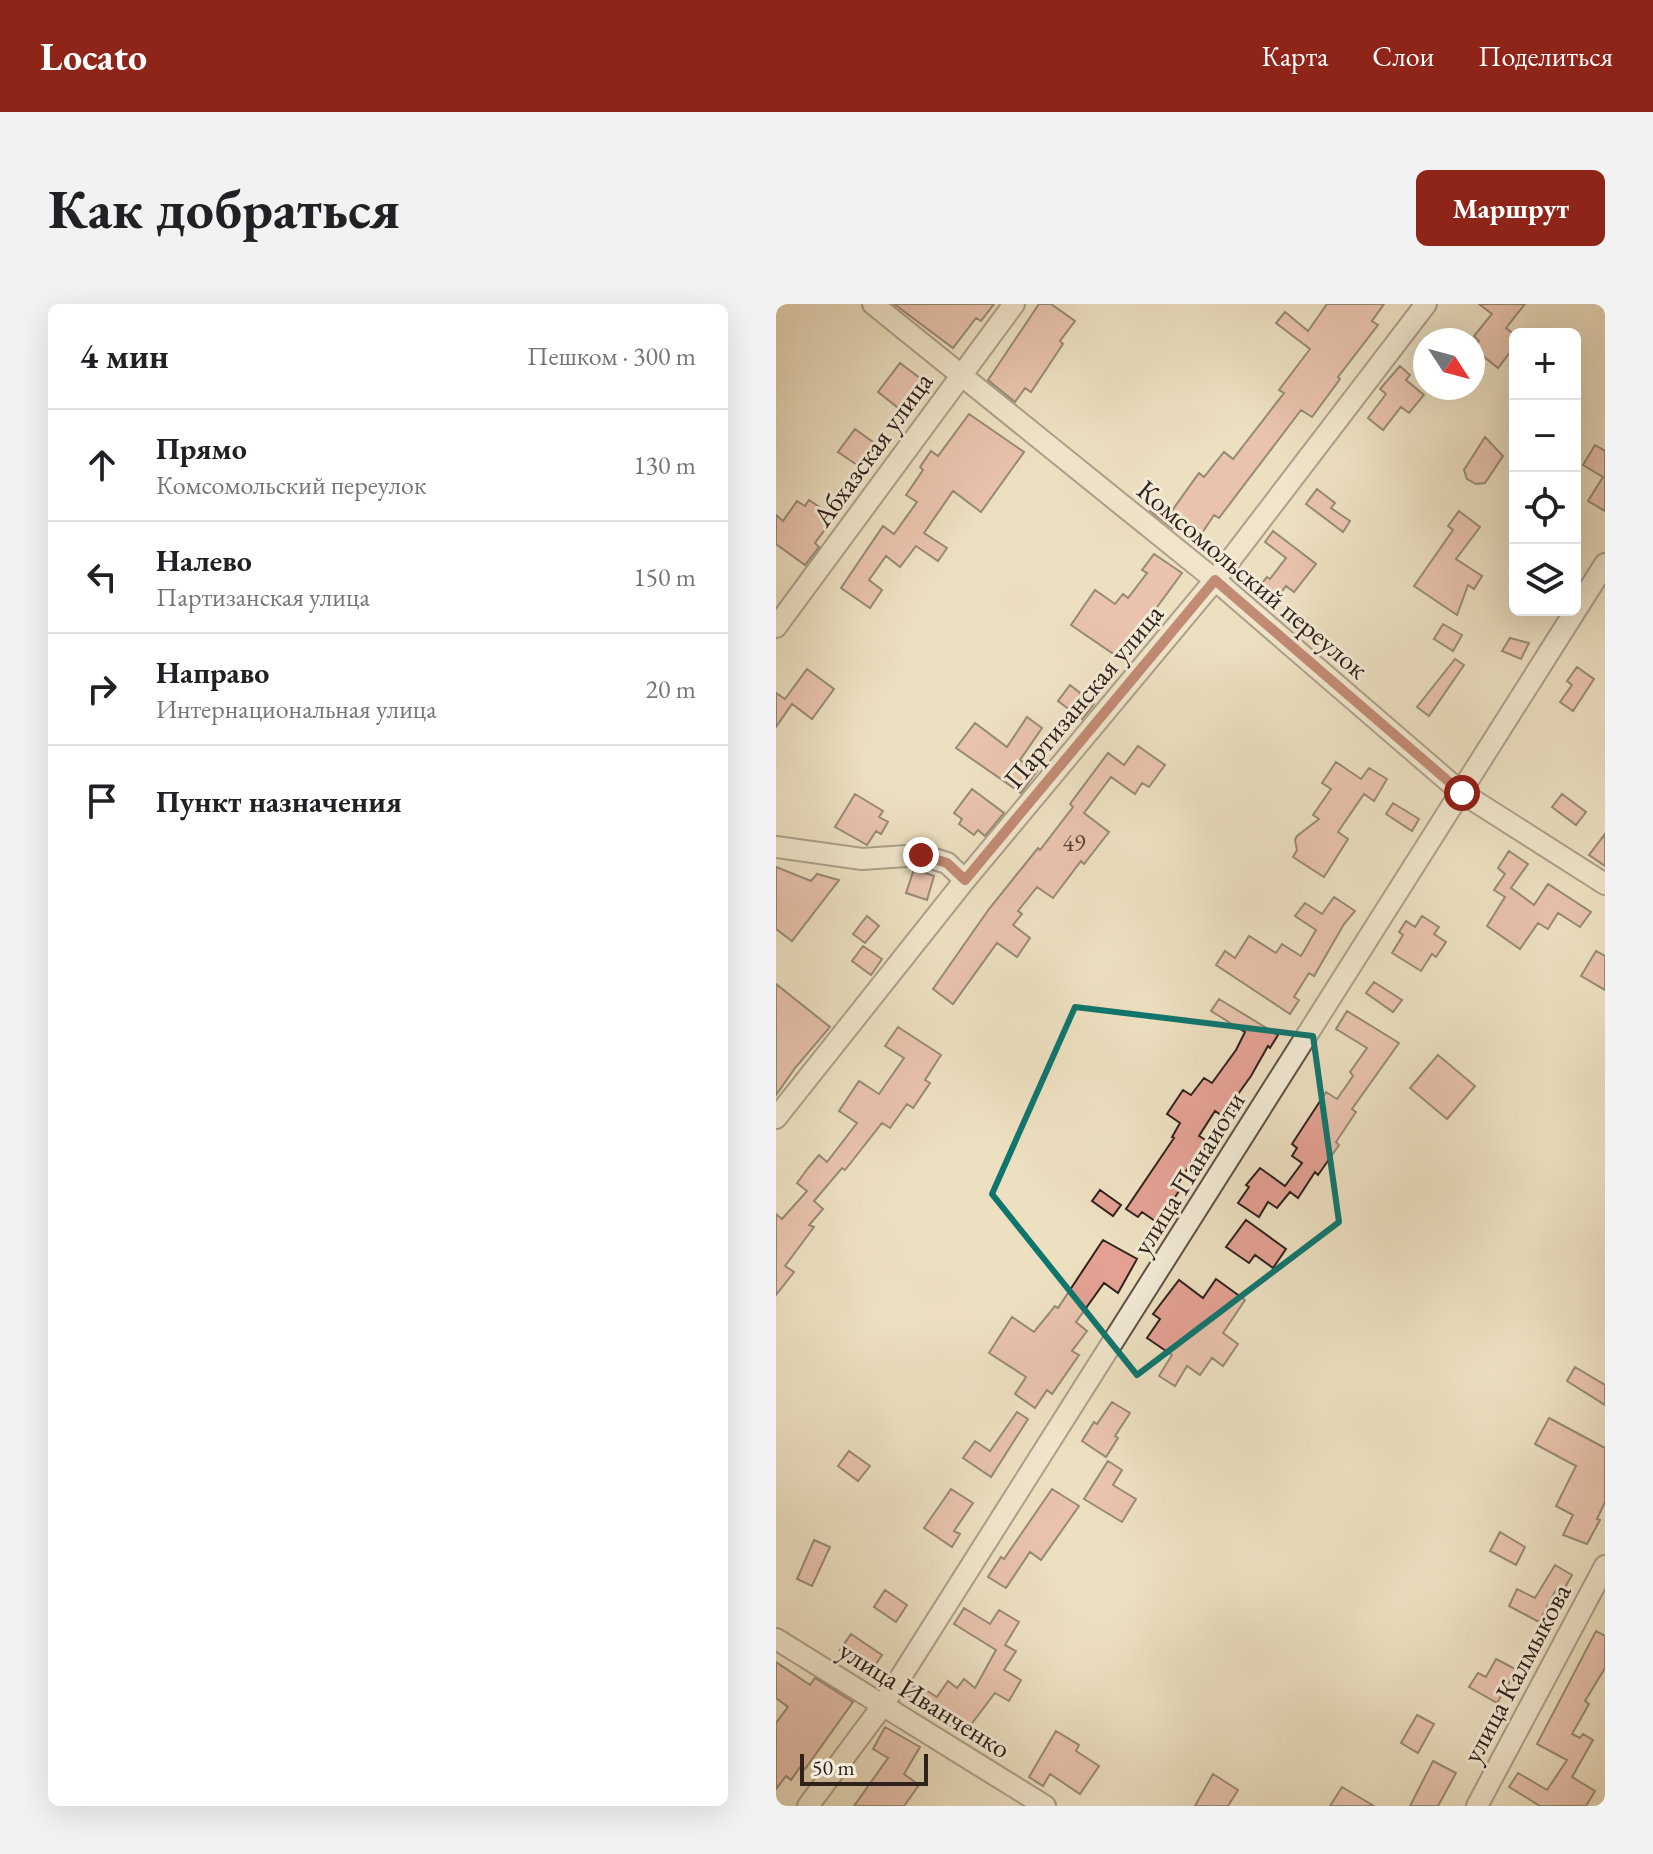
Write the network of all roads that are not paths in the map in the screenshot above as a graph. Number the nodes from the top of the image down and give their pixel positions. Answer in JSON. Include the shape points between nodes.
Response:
{"nodes":[{"id":1,"x":873,"y":304,"type":"edge"},
{"id":2,"x":1014,"y":304,"type":"edge"},
{"id":3,"x":1426,"y":304,"type":"edge"},
{"id":4,"x":961,"y":375,"type":"junction"},
{"id":5,"x":1605,"y":564,"type":"edge"},
{"id":6,"x":1215,"y":580,"type":"junction"},
{"id":7,"x":776,"y":627,"type":"edge"},
{"id":8,"x":1462,"y":793,"type":"junction"},
{"id":9,"x":776,"y":847,"type":"edge"},
{"id":10,"x":965,"y":880,"type":"junction"},
{"id":11,"x":1605,"y":884,"type":"edge"},
{"id":12,"x":776,"y":1118,"type":"edge"},
{"id":13,"x":1605,"y":1566,"type":"edge"},
{"id":14,"x":776,"y":1639,"type":"edge"},
{"id":15,"x":883,"y":1705,"type":"junction"},
{"id":16,"x":808,"y":1806,"type":"edge"},
{"id":17,"x":1045,"y":1806,"type":"edge"},
{"id":18,"x":1477,"y":1806,"type":"edge"}],
"edges":[{"from":1,"to":4,"type":"street","name":"Комсомольский переулок"},
{"from":2,"to":4,"type":"street","name":"Абхазская улица"},
{"from":3,"to":6,"type":"street","name":"Партизанская улица"},
{"from":4,"to":6,"type":"street","name":"Комсомольский переулок"},
{"from":4,"to":7,"type":"street","name":"Абхазская улица"},
{"from":5,"to":8,"type":"street","name":"улица Панаиоти"},
{"from":6,"to":8,"type":"street","name":"Комсомольский переулок"},
{"from":6,"to":10,"type":"street","name":"Партизанская улица"},
{"from":8,"to":11,"type":"street","name":"Комсомольский переулок"},
{"from":8,"to":15,"type":"street","name":"улица Панаиоти"},
{"from":9,"to":10,"type":"street","via":[[862,859],[921,855],[947,863]]},
{"from":10,"to":12,"type":"street","name":"Партизанская улица"},
{"from":13,"to":18,"type":"street","name":"улица Калмыкова"},
{"from":14,"to":15,"type":"street","name":"улица Иванченко"},
{"from":15,"to":16,"type":"street","name":"улица Панаиоти"},
{"from":15,"to":17,"type":"street","name":"улица Иванченко"}]}
